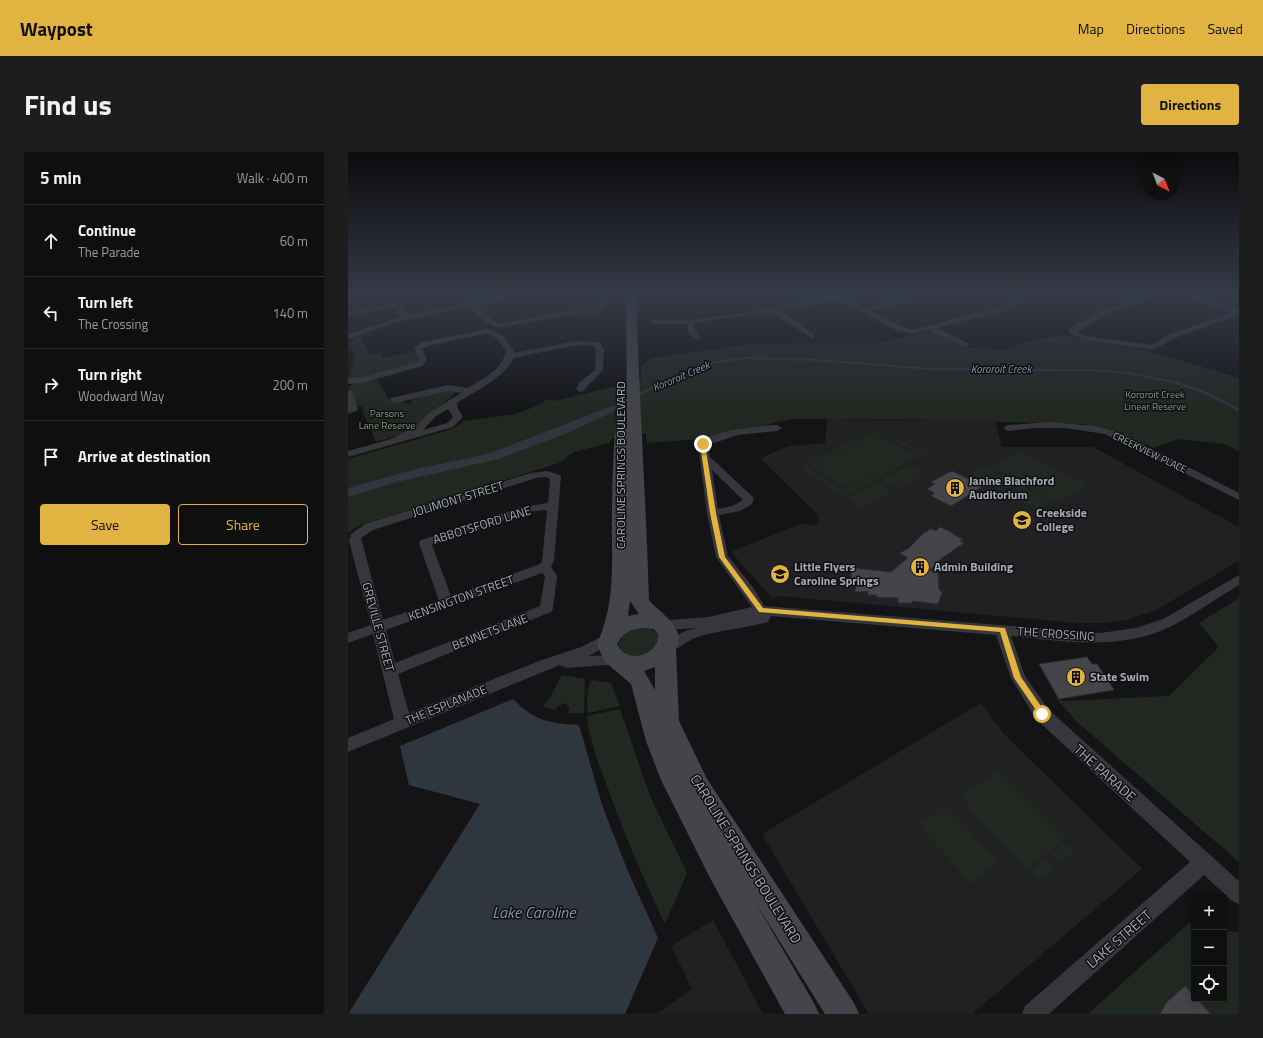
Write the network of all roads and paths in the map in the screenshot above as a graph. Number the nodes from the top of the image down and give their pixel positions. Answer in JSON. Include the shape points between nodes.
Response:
{"nodes":[{"id":1,"x":465,"y":335,"type":"edge"},
{"id":2,"x":503,"y":335,"type":"edge"},
{"id":3,"x":629,"y":335,"type":"edge"},
{"id":4,"x":695,"y":335,"type":"edge"},
{"id":5,"x":946,"y":335,"type":"edge"},
{"id":6,"x":1076,"y":335,"type":"edge"},
{"id":7,"x":1174,"y":335,"type":"edge"},
{"id":8,"x":697,"y":338,"type":"dead end"},
{"id":9,"x":966,"y":345,"type":"dead end"},
{"id":10,"x":510,"y":356,"type":"junction"},
{"id":11,"x":620,"y":359,"type":"dead end"},
{"id":12,"x":349,"y":383,"type":"edge"},
{"id":13,"x":627,"y":385,"type":"junction"},
{"id":14,"x":580,"y":389,"type":"dead end"},
{"id":15,"x":468,"y":391,"type":"junction"},
{"id":16,"x":348,"y":392,"type":"edge"},
{"id":17,"x":394,"y":400,"type":"dead end"},
{"id":18,"x":452,"y":405,"type":"junction"},
{"id":19,"x":350,"y":411,"type":"edge"},
{"id":20,"x":628,"y":423,"type":"junction"},
{"id":21,"x":777,"y":428,"type":"dead end"},
{"id":22,"x":1008,"y":428,"type":"dead end"},
{"id":23,"x":423,"y":430,"type":"junction"},
{"id":24,"x":348,"y":454,"type":"edge"},
{"id":25,"x":704,"y":456,"type":"junction"},
{"id":26,"x":1239,"y":497,"type":"edge"},
{"id":27,"x":554,"y":506,"type":"junction"},
{"id":28,"x":713,"y":513,"type":"junction"},
{"id":29,"x":358,"y":533,"type":"joint"},
{"id":30,"x":544,"y":567,"type":"junction"},
{"id":31,"x":1239,"y":579,"type":"edge"},
{"id":32,"x":447,"y":603,"type":"junction"},
{"id":33,"x":763,"y":614,"type":"junction"},
{"id":34,"x":378,"y":628,"type":"junction"},
{"id":35,"x":1002,"y":630,"type":"junction"},
{"id":36,"x":611,"y":636,"type":"junction"},
{"id":37,"x":664,"y":636,"type":"junction"},
{"id":38,"x":348,"y":638,"type":"edge"},
{"id":39,"x":618,"y":661,"type":"junction"},
{"id":40,"x":544,"y":665,"type":"junction"},
{"id":41,"x":390,"y":671,"type":"junction"},
{"id":42,"x":404,"y":722,"type":"junction"},
{"id":43,"x":348,"y":745,"type":"edge"},
{"id":44,"x":1204,"y":863,"type":"junction"},
{"id":45,"x":1239,"y":894,"type":"edge"},
{"id":46,"x":803,"y":1014,"type":"edge"},
{"id":47,"x":843,"y":1014,"type":"edge"},
{"id":48,"x":1033,"y":1014,"type":"edge"}],
"edges":[{"from":1,"to":12,"type":"street","via":[[422,345],[418,349],[423,360],[419,364]]},
{"from":2,"to":10,"type":"street"},
{"from":3,"to":13,"type":"main road","name":"CAROLINE SPRINGS BOULEVARD"},
{"from":4,"to":8,"type":"street"},
{"from":5,"to":9,"type":"street"},
{"from":6,"to":7,"type":"street","via":[[1153,348]]},
{"from":10,"to":14,"type":"street","via":[[576,343],[597,344],[600,349],[599,370]]},
{"from":10,"to":15,"type":"street","via":[[499,372]]},
{"from":11,"to":13,"type":"main road","name":"CAROLINE SPRINGS BOULEVARD"},
{"from":13,"to":20,"type":"main road","name":"CAROLINE SPRINGS BOULEVARD"},
{"from":15,"to":17,"type":"street","via":[[448,388],[408,400]]},
{"from":15,"to":18,"type":"street"},
{"from":16,"to":19,"type":"street"},
{"from":18,"to":23,"type":"street","via":[[432,414]]},
{"from":18,"to":23,"type":"street","via":[[458,414],[456,421],[443,428]]},
{"from":20,"to":36,"type":"main road","name":"CAROLINE SPRINGS BOULEVARD","via":[[620,511],[622,598]]},
{"from":20,"to":37,"type":"main road","name":"CAROLINE SPRINGS BOULEVARD","via":[[638,508],[639,600]]},
{"from":21,"to":25,"type":"street","via":[[759,428],[706,441],[703,444]]},
{"from":22,"to":26,"type":"street","name":"CREEKVIEW PLACE","via":[[1084,426],[1109,432]]},
{"from":23,"to":24,"type":"street"},
{"from":25,"to":28,"type":"street"},
{"from":25,"to":28,"type":"street","via":[[748,498],[744,505]]},
{"from":27,"to":29,"type":"street","name":"JOLIMONT STREET","via":[[557,479],[551,475],[535,475],[376,524]]},
{"from":27,"to":30,"type":"street","via":[[548,561]]},
{"from":27,"to":32,"type":"street","name":"ABBOTSFORD LANE","via":[[526,510],[425,543]]},
{"from":28,"to":33,"type":"street","via":[[722,557]]},
{"from":29,"to":34,"type":"street","name":"GREVILLE STREET","via":[[355,541]]},
{"from":30,"to":32,"type":"street","name":"KENSINGTON STREET"},
{"from":30,"to":41,"type":"street","name":"BENNETS LANE","via":[[551,576],[546,609]]},
{"from":31,"to":35,"type":"street","name":"THE CROSSING","via":[[1168,622],[1137,633],[1092,638]]},
{"from":32,"to":34,"type":"street","name":"KENSINGTON STREET"},
{"from":33,"to":35,"type":"street","name":"THE CROSSING","via":[[788,613]]},
{"from":33,"to":37,"type":"street","name":"THE CROSSING","via":[[708,622]]},
{"from":33,"to":37,"type":"street","name":"THE CROSSING","via":[[692,634]]},
{"from":34,"to":38,"type":"street","name":"KENSINGTON STREET"},
{"from":34,"to":41,"type":"street","name":"GREVILLE STREET"},
{"from":35,"to":44,"type":"street","name":"THE PARADE","via":[[1018,678],[1042,714]]},
{"from":36,"to":37,"type":"main road","via":[[629,622],[640,620]]},
{"from":36,"to":39,"type":"main road","via":[[608,650]]},
{"from":36,"to":40,"type":"street","name":"THE ESPLANADE","via":[[586,651]]},
{"from":37,"to":39,"type":"main road","via":[[650,661],[640,664]]},
{"from":37,"to":47,"type":"main road","name":"CAROLINE SPRINGS BOULEVARD","via":[[667,721],[698,787]]},
{"from":39,"to":40,"type":"street","name":"THE ESPLANADE","via":[[573,661]]},
{"from":39,"to":46,"type":"main road","name":"CAROLINE SPRINGS BOULEVARD","via":[[639,679],[658,741],[674,780],[720,868]]},
{"from":40,"to":42,"type":"street","name":"THE ESPLANADE"},
{"from":41,"to":42,"type":"street","name":"GREVILLE STREET"},
{"from":42,"to":43,"type":"street","name":"THE ESPLANADE"},
{"from":44,"to":45,"type":"street","name":"THE PARADE"},
{"from":44,"to":48,"type":"street","name":"LAKE STREET"}]}
